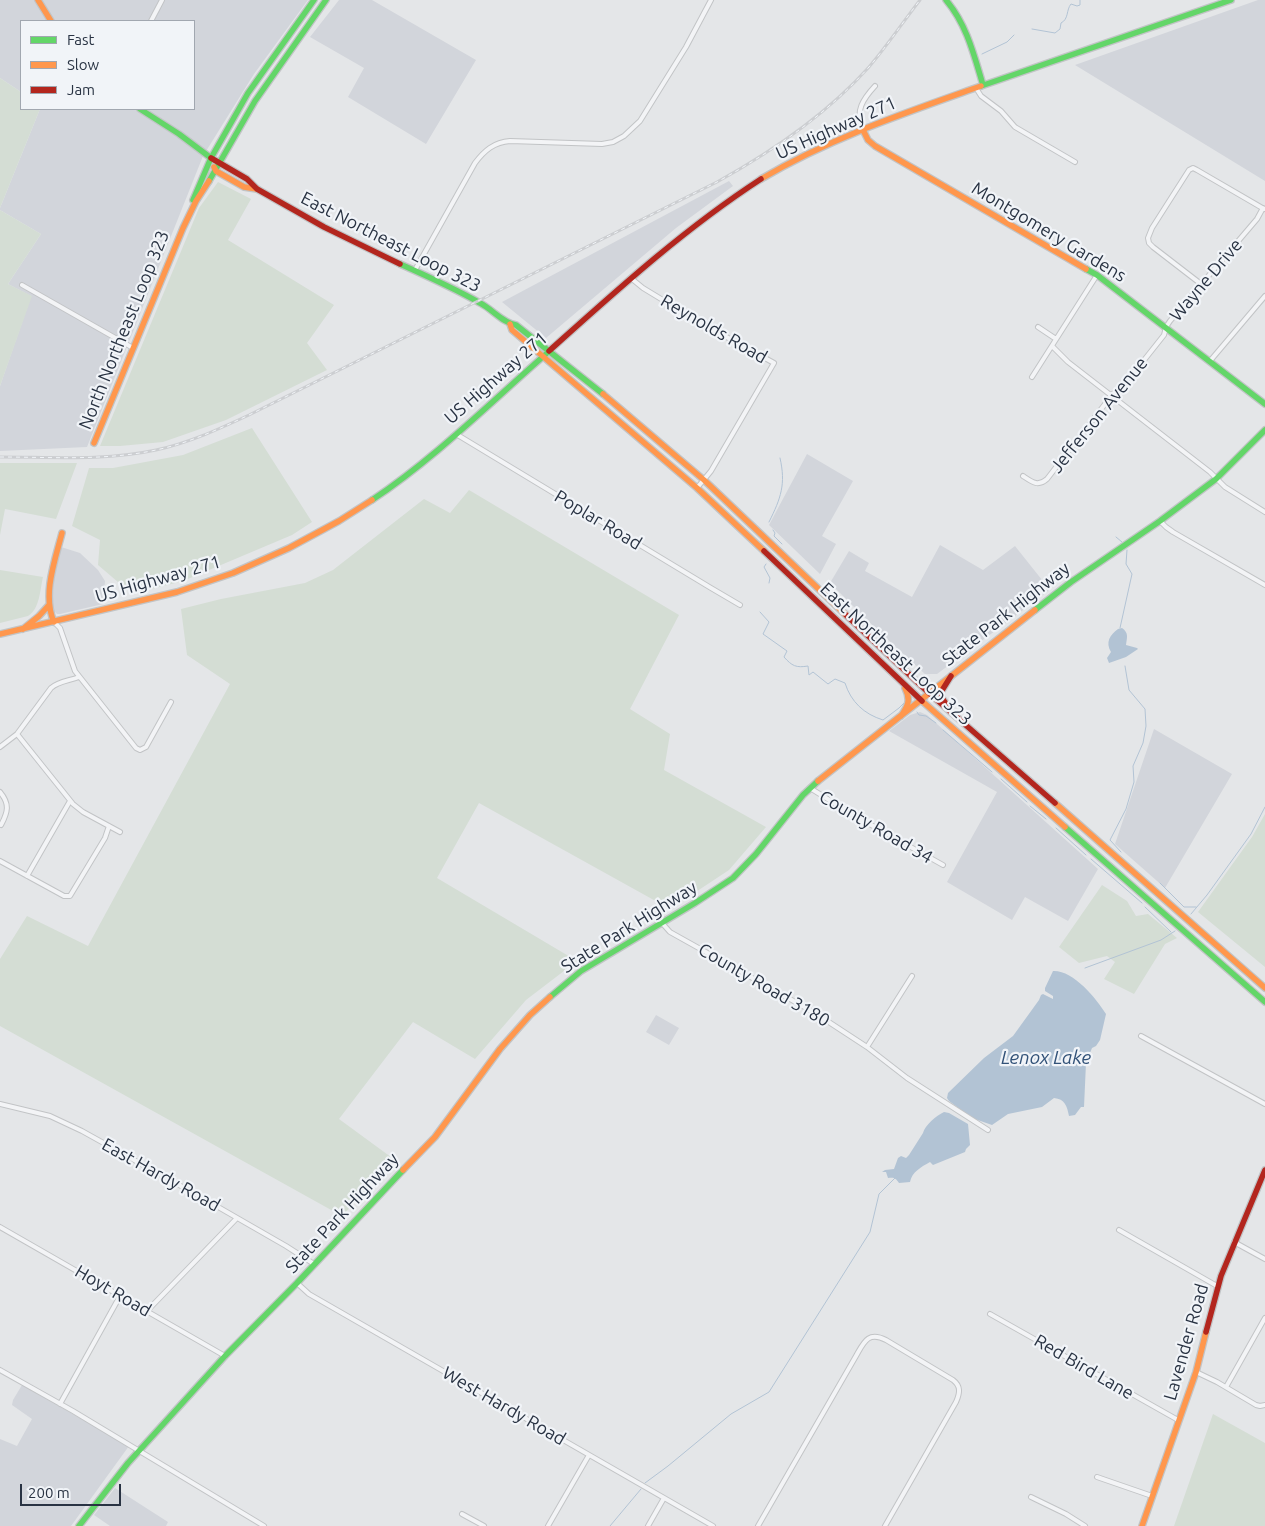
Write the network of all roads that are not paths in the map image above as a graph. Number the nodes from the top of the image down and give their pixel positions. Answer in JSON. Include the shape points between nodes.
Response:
{"nodes":[{"id":1,"x":38,"y":0,"type":"edge"},
{"id":2,"x":162,"y":0,"type":"edge"},
{"id":3,"x":314,"y":0,"type":"edge"},
{"id":4,"x":326,"y":0,"type":"edge"},
{"id":5,"x":711,"y":0,"type":"edge"},
{"id":6,"x":948,"y":0,"type":"edge"},
{"id":7,"x":1231,"y":0,"type":"edge"},
{"id":8,"x":50,"y":20,"type":"edge"},
{"id":9,"x":151,"y":20,"type":"edge"},
{"id":10,"x":254,"y":83,"type":"junction"},
{"id":11,"x":983,"y":85,"type":"junction"},
{"id":12,"x":875,"y":86,"type":"dead end"},
{"id":13,"x":976,"y":88,"type":"junction"},
{"id":14,"x":262,"y":89,"type":"junction"},
{"id":15,"x":142,"y":110,"type":"edge"},
{"id":16,"x":862,"y":128,"type":"junction"},
{"id":17,"x":212,"y":158,"type":"junction"},
{"id":18,"x":1075,"y":162,"type":"dead end"},
{"id":19,"x":220,"y":163,"type":"junction"},
{"id":20,"x":216,"y":171,"type":"junction"},
{"id":21,"x":257,"y":189,"type":"junction"},
{"id":22,"x":1264,"y":209,"type":"edge"},
{"id":23,"x":183,"y":228,"type":"junction"},
{"id":24,"x":415,"y":270,"type":"junction"},
{"id":25,"x":1097,"y":275,"type":"junction"},
{"id":26,"x":632,"y":278,"type":"junction"},
{"id":27,"x":1201,"y":284,"type":"junction"},
{"id":28,"x":22,"y":285,"type":"dead end"},
{"id":29,"x":1265,"y":296,"type":"edge"},
{"id":30,"x":510,"y":324,"type":"junction"},
{"id":31,"x":1038,"y":327,"type":"dead end"},
{"id":32,"x":1166,"y":327,"type":"junction"},
{"id":33,"x":1056,"y":339,"type":"junction"},
{"id":34,"x":1052,"y":346,"type":"junction"},
{"id":35,"x":133,"y":348,"type":"junction"},
{"id":36,"x":549,"y":351,"type":"junction"},
{"id":37,"x":544,"y":356,"type":"junction"},
{"id":38,"x":1210,"y":361,"type":"junction"},
{"id":39,"x":1032,"y":376,"type":"dead end"},
{"id":40,"x":1112,"y":396,"type":"junction"},
{"id":41,"x":608,"y":398,"type":"junction"},
{"id":42,"x":1265,"y":404,"type":"edge"},
{"id":43,"x":602,"y":406,"type":"junction"},
{"id":44,"x":1265,"y":430,"type":"edge"},
{"id":45,"x":456,"y":434,"type":"junction"},
{"id":46,"x":653,"y":436,"type":"junction"},
{"id":47,"x":94,"y":443,"type":"dead end"},
{"id":48,"x":646,"y":444,"type":"junction"},
{"id":49,"x":1023,"y":476,"type":"dead end"},
{"id":50,"x":1216,"y":479,"type":"junction"},
{"id":51,"x":704,"y":480,"type":"junction"},
{"id":52,"x":697,"y":488,"type":"junction"},
{"id":53,"x":730,"y":504,"type":"junction"},
{"id":54,"x":723,"y":512,"type":"junction"},
{"id":55,"x":1265,"y":512,"type":"edge"},
{"id":56,"x":1160,"y":520,"type":"junction"},
{"id":57,"x":62,"y":533,"type":"dead end"},
{"id":58,"x":788,"y":559,"type":"junction"},
{"id":59,"x":781,"y":566,"type":"junction"},
{"id":60,"x":1265,"y":585,"type":"edge"},
{"id":61,"x":740,"y":604,"type":"dead end"},
{"id":62,"x":48,"y":605,"type":"junction"},
{"id":63,"x":67,"y":619,"type":"junction"},
{"id":64,"x":54,"y":622,"type":"junction"},
{"id":65,"x":22,"y":630,"type":"junction"},
{"id":66,"x":0,"y":634,"type":"edge"},
{"id":67,"x":870,"y":638,"type":"junction"},
{"id":68,"x":862,"y":645,"type":"junction"},
{"id":69,"x":951,"y":676,"type":"junction"},
{"id":70,"x":79,"y":677,"type":"junction"},
{"id":71,"x":902,"y":682,"type":"junction"},
{"id":72,"x":930,"y":693,"type":"junction"},
{"id":73,"x":921,"y":700,"type":"junction"},
{"id":74,"x":171,"y":702,"type":"dead end"},
{"id":75,"x":954,"y":715,"type":"junction"},
{"id":76,"x":901,"y":716,"type":"junction"},
{"id":77,"x":16,"y":734,"type":"junction"},
{"id":78,"x":986,"y":743,"type":"junction"},
{"id":79,"x":0,"y":747,"type":"edge"},
{"id":80,"x":979,"y":751,"type":"junction"},
{"id":81,"x":810,"y":788,"type":"junction"},
{"id":82,"x":0,"y":792,"type":"edge"},
{"id":83,"x":70,"y":802,"type":"junction"},
{"id":84,"x":1061,"y":809,"type":"junction"},
{"id":85,"x":1055,"y":817,"type":"junction"},
{"id":86,"x":1,"y":825,"type":"dead end"},
{"id":87,"x":109,"y":826,"type":"junction"},
{"id":88,"x":120,"y":832,"type":"dead end"},
{"id":89,"x":1120,"y":860,"type":"junction"},
{"id":90,"x":0,"y":861,"type":"edge"},
{"id":91,"x":943,"y":865,"type":"dead end"},
{"id":92,"x":1114,"y":868,"type":"junction"},
{"id":93,"x":27,"y":876,"type":"junction"},
{"id":94,"x":662,"y":923,"type":"junction"},
{"id":95,"x":912,"y":976,"type":"dead end"},
{"id":96,"x":1265,"y":988,"type":"edge"},
{"id":97,"x":1265,"y":1002,"type":"edge"},
{"id":98,"x":1142,"y":1036,"type":"dead end"},
{"id":99,"x":867,"y":1047,"type":"junction"},
{"id":100,"x":0,"y":1104,"type":"edge"},
{"id":101,"x":1265,"y":1104,"type":"edge"},
{"id":102,"x":988,"y":1130,"type":"dead end"},
{"id":103,"x":1265,"y":1170,"type":"edge"},
{"id":104,"x":237,"y":1218,"type":"junction"},
{"id":105,"x":0,"y":1227,"type":"edge"},
{"id":106,"x":1119,"y":1230,"type":"dead end"},
{"id":107,"x":1234,"y":1242,"type":"junction"},
{"id":108,"x":1265,"y":1260,"type":"edge"},
{"id":109,"x":314,"y":1264,"type":"junction"},
{"id":110,"x":297,"y":1283,"type":"junction"},
{"id":111,"x":1217,"y":1286,"type":"junction"},
{"id":112,"x":120,"y":1296,"type":"junction"},
{"id":113,"x":147,"y":1311,"type":"junction"},
{"id":114,"x":990,"y":1314,"type":"dead end"},
{"id":115,"x":1265,"y":1318,"type":"edge"},
{"id":116,"x":225,"y":1356,"type":"junction"},
{"id":117,"x":0,"y":1370,"type":"edge"},
{"id":118,"x":1196,"y":1372,"type":"junction"},
{"id":119,"x":1226,"y":1387,"type":"junction"},
{"id":120,"x":60,"y":1404,"type":"junction"},
{"id":121,"x":1265,"y":1405,"type":"edge"},
{"id":122,"x":1178,"y":1420,"type":"junction"},
{"id":123,"x":138,"y":1451,"type":"junction"},
{"id":124,"x":589,"y":1454,"type":"junction"},
{"id":125,"x":1097,"y":1476,"type":"dead end"},
{"id":126,"x":1152,"y":1496,"type":"junction"},
{"id":127,"x":1031,"y":1497,"type":"dead end"},
{"id":128,"x":664,"y":1498,"type":"junction"},
{"id":129,"x":462,"y":1514,"type":"dead end"},
{"id":130,"x":79,"y":1526,"type":"edge"},
{"id":131,"x":264,"y":1526,"type":"edge"},
{"id":132,"x":484,"y":1526,"type":"edge"},
{"id":133,"x":548,"y":1526,"type":"edge"},
{"id":134,"x":648,"y":1526,"type":"edge"},
{"id":135,"x":713,"y":1526,"type":"edge"},
{"id":136,"x":758,"y":1526,"type":"edge"},
{"id":137,"x":885,"y":1526,"type":"edge"},
{"id":138,"x":1085,"y":1526,"type":"edge"},
{"id":139,"x":1142,"y":1526,"type":"edge"}],
"edges":[{"from":1,"to":8,"type":"main road"},
{"from":2,"to":9,"type":"street"},
{"from":3,"to":10,"type":"main road","name":"North Northeast Loop 323"},
{"from":4,"to":14,"type":"main road","name":"North Northeast Loop 323"},
{"from":5,"to":24,"type":"street","via":[[666,82],[632,130],[602,144],[510,141],[493,146],[475,164]]},
{"from":6,"to":11,"type":"main road","via":[[963,25]]},
{"from":7,"to":11,"type":"main road","name":"US Highway 271"},
{"from":10,"to":14,"type":"main road"},
{"from":10,"to":17,"type":"main road","name":"North Northeast Loop 323"},
{"from":11,"to":13,"type":"main road","name":"US Highway 271"},
{"from":12,"to":16,"type":"street","via":[[860,108]]},
{"from":13,"to":16,"type":"main road","name":"US Highway 271"},
{"from":13,"to":18,"type":"street","via":[[1015,127]]},
{"from":14,"to":19,"type":"main road","name":"North Northeast Loop 323"},
{"from":15,"to":17,"type":"main road","name":"East Northeast Loop 323"},
{"from":16,"to":25,"type":"main road","name":"Montgomery Gardens","via":[[875,146]]},
{"from":16,"to":26,"type":"main road","name":"US Highway 271","via":[[817,148],[748,188],[697,224]]},
{"from":17,"to":19,"type":"main road","name":"East Northeast Loop 323"},
{"from":17,"to":20,"type":"main road"},
{"from":17,"to":23,"type":"main road","name":"North Northeast Loop 323","via":[[201,178]]},
{"from":19,"to":20,"type":"main road","name":"North Northeast Loop 323"},
{"from":19,"to":21,"type":"main road","name":"East Northeast Loop 323"},
{"from":20,"to":21,"type":"main road","name":"East Northeast Loop 323","via":[[244,188]]},
{"from":20,"to":23,"type":"main road","name":"North Northeast Loop 323"},
{"from":21,"to":24,"type":"main road","name":"East Northeast Loop 323","via":[[352,242]]},
{"from":22,"to":27,"type":"street","name":"Wayne Drive"},
{"from":22,"to":27,"type":"street","via":[[1193,168],[1187,173],[1148,238],[1153,247]]},
{"from":23,"to":35,"type":"main road","name":"North Northeast Loop 323"},
{"from":24,"to":30,"type":"main road","name":"East Northeast Loop 323","via":[[468,296]]},
{"from":25,"to":32,"type":"main road","name":"Montgomery Gardens"},
{"from":25,"to":33,"type":"street"},
{"from":26,"to":36,"type":"main road","name":"US Highway 271"},
{"from":26,"to":51,"type":"street","name":"Reynolds Road","via":[[643,288],[774,363]]},
{"from":27,"to":32,"type":"street","name":"Wayne Drive"},
{"from":28,"to":35,"type":"street"},
{"from":29,"to":38,"type":"street"},
{"from":30,"to":36,"type":"main road","name":"East Northeast Loop 323","via":[[516,325]]},
{"from":30,"to":37,"type":"main road","name":"East Northeast Loop 323","via":[[512,330]]},
{"from":31,"to":33,"type":"street"},
{"from":32,"to":38,"type":"main road","name":"Montgomery Gardens"},
{"from":32,"to":40,"type":"street","name":"Jefferson Avenue","via":[[1164,336]]},
{"from":33,"to":34,"type":"street"},
{"from":34,"to":39,"type":"street"},
{"from":34,"to":40,"type":"street"},
{"from":35,"to":47,"type":"main road","name":"North Northeast Loop 323"},
{"from":36,"to":37,"type":"main road","name":"US Highway 271"},
{"from":36,"to":41,"type":"main road","name":"East Northeast Loop 323"},
{"from":37,"to":43,"type":"main road","name":"East Northeast Loop 323"},
{"from":37,"to":45,"type":"main road","name":"US Highway 271"},
{"from":38,"to":42,"type":"main road","name":"Montgomery Gardens"},
{"from":40,"to":49,"type":"street","name":"Jefferson Avenue","via":[[1044,481],[1037,484]]},
{"from":40,"to":50,"type":"street"},
{"from":41,"to":43,"type":"main road"},
{"from":41,"to":46,"type":"main road","name":"East Northeast Loop 323"},
{"from":43,"to":48,"type":"main road","name":"East Northeast Loop 323"},
{"from":44,"to":50,"type":"main road","name":"State Park Highway"},
{"from":45,"to":61,"type":"street","name":"Poplar Road"},
{"from":45,"to":63,"type":"main road","name":"US Highway 271","via":[[376,497],[282,552],[177,592]]},
{"from":46,"to":48,"type":"main road"},
{"from":46,"to":51,"type":"main road","name":"East Northeast Loop 323"},
{"from":48,"to":52,"type":"main road","name":"East Northeast Loop 323"},
{"from":50,"to":55,"type":"street"},
{"from":50,"to":56,"type":"main road","name":"State Park Highway"},
{"from":51,"to":52,"type":"street","name":"Reynolds Road"},
{"from":51,"to":53,"type":"main road","name":"East Northeast Loop 323"},
{"from":52,"to":54,"type":"main road","name":"East Northeast Loop 323"},
{"from":53,"to":54,"type":"main road"},
{"from":53,"to":58,"type":"main road","name":"East Northeast Loop 323"},
{"from":54,"to":59,"type":"main road","name":"East Northeast Loop 323"},
{"from":56,"to":60,"type":"street","via":[[1173,532]]},
{"from":56,"to":69,"type":"main road","name":"State Park Highway","via":[[1072,582]]},
{"from":57,"to":62,"type":"main road"},
{"from":58,"to":59,"type":"main road"},
{"from":58,"to":67,"type":"main road","name":"East Northeast Loop 323"},
{"from":59,"to":68,"type":"main road","name":"East Northeast Loop 323"},
{"from":62,"to":63,"type":"main road","via":[[55,614]]},
{"from":62,"to":64,"type":"main road"},
{"from":62,"to":65,"type":"main road"},
{"from":63,"to":64,"type":"main road","name":"US Highway 271"},
{"from":64,"to":65,"type":"main road","name":"US Highway 271"},
{"from":64,"to":70,"type":"street","via":[[60,628]]},
{"from":65,"to":66,"type":"main road","name":"US Highway 271"},
{"from":67,"to":68,"type":"main road"},
{"from":67,"to":72,"type":"main road","name":"East Northeast Loop 323"},
{"from":68,"to":71,"type":"main road","name":"East Northeast Loop 323"},
{"from":69,"to":72,"type":"main road","name":"State Park Highway"},
{"from":69,"to":75,"type":"main road","via":[[941,694]]},
{"from":70,"to":74,"type":"street","via":[[136,748],[148,745]]},
{"from":70,"to":77,"type":"street","via":[[51,688]]},
{"from":71,"to":73,"type":"main road","name":"East Northeast Loop 323"},
{"from":71,"to":76,"type":"main road","via":[[910,700]]},
{"from":72,"to":73,"type":"main road","name":"State Park Highway"},
{"from":72,"to":75,"type":"main road","name":"East Northeast Loop 323"},
{"from":73,"to":76,"type":"main road","name":"State Park Highway"},
{"from":73,"to":80,"type":"main road","name":"East Northeast Loop 323"},
{"from":75,"to":78,"type":"main road","name":"East Northeast Loop 323"},
{"from":76,"to":81,"type":"main road","name":"State Park Highway"},
{"from":77,"to":79,"type":"street"},
{"from":77,"to":83,"type":"street"},
{"from":78,"to":80,"type":"main road"},
{"from":78,"to":84,"type":"main road","name":"East Northeast Loop 323"},
{"from":80,"to":85,"type":"main road","name":"East Northeast Loop 323"},
{"from":81,"to":91,"type":"street","name":"County Road 34"},
{"from":81,"to":94,"type":"main road","name":"State Park Highway","via":[[738,873],[717,890]]},
{"from":82,"to":86,"type":"street","via":[[8,807]]},
{"from":83,"to":87,"type":"street"},
{"from":83,"to":93,"type":"street"},
{"from":84,"to":85,"type":"main road"},
{"from":84,"to":89,"type":"main road","name":"East Northeast Loop 323"},
{"from":85,"to":92,"type":"main road","name":"East Northeast Loop 323"},
{"from":87,"to":88,"type":"street"},
{"from":87,"to":93,"type":"street","via":[[68,897]]},
{"from":89,"to":92,"type":"main road"},
{"from":89,"to":96,"type":"main road","name":"East Northeast Loop 323"},
{"from":90,"to":93,"type":"street"},
{"from":92,"to":97,"type":"main road","name":"East Northeast Loop 323"},
{"from":94,"to":99,"type":"street","name":"County Road 3180","via":[[670,932]]},
{"from":94,"to":109,"type":"main road","name":"State Park Highway","via":[[581,971],[530,1015],[435,1137]]},
{"from":95,"to":99,"type":"street"},
{"from":98,"to":101,"type":"street"},
{"from":99,"to":102,"type":"street","name":"County Road 3180","via":[[906,1078]]},
{"from":100,"to":104,"type":"street","name":"East Hardy Road","via":[[66,1123]]},
{"from":103,"to":107,"type":"main road","name":"Lavender Road"},
{"from":104,"to":109,"type":"street","name":"East Hardy Road"},
{"from":104,"to":113,"type":"street"},
{"from":105,"to":112,"type":"street","name":"Hoyt Road"},
{"from":106,"to":111,"type":"street"},
{"from":107,"to":108,"type":"street"},
{"from":107,"to":111,"type":"main road","name":"Lavender Road"},
{"from":109,"to":110,"type":"main road","name":"State Park Highway"},
{"from":110,"to":116,"type":"main road","name":"State Park Highway"},
{"from":110,"to":124,"type":"street","name":"West Hardy Road","via":[[309,1294]]},
{"from":111,"to":118,"type":"main road","name":"Lavender Road"},
{"from":112,"to":113,"type":"street","name":"Hoyt Road"},
{"from":112,"to":120,"type":"street"},
{"from":113,"to":116,"type":"street","name":"Hoyt Road"},
{"from":114,"to":122,"type":"street","name":"Red Bird Lane"},
{"from":115,"to":119,"type":"street"},
{"from":116,"to":123,"type":"main road","name":"State Park Highway"},
{"from":117,"to":120,"type":"street"},
{"from":118,"to":119,"type":"street"},
{"from":118,"to":122,"type":"main road","name":"Lavender Road"},
{"from":119,"to":121,"type":"street","via":[[1256,1405]]},
{"from":120,"to":123,"type":"street"},
{"from":122,"to":126,"type":"main road","name":"Lavender Road"},
{"from":123,"to":130,"type":"main road","name":"State Park Highway"},
{"from":123,"to":131,"type":"street"},
{"from":124,"to":128,"type":"street","name":"West Hardy Road"},
{"from":124,"to":133,"type":"street"},
{"from":125,"to":126,"type":"street"},
{"from":126,"to":139,"type":"main road","name":"Lavender Road"},
{"from":127,"to":138,"type":"street"},
{"from":128,"to":134,"type":"street"},
{"from":128,"to":135,"type":"street","name":"West Hardy Road"},
{"from":129,"to":132,"type":"street"},
{"from":136,"to":137,"type":"street","via":[[856,1356],[873,1336],[953,1380],[960,1391]]}]}
